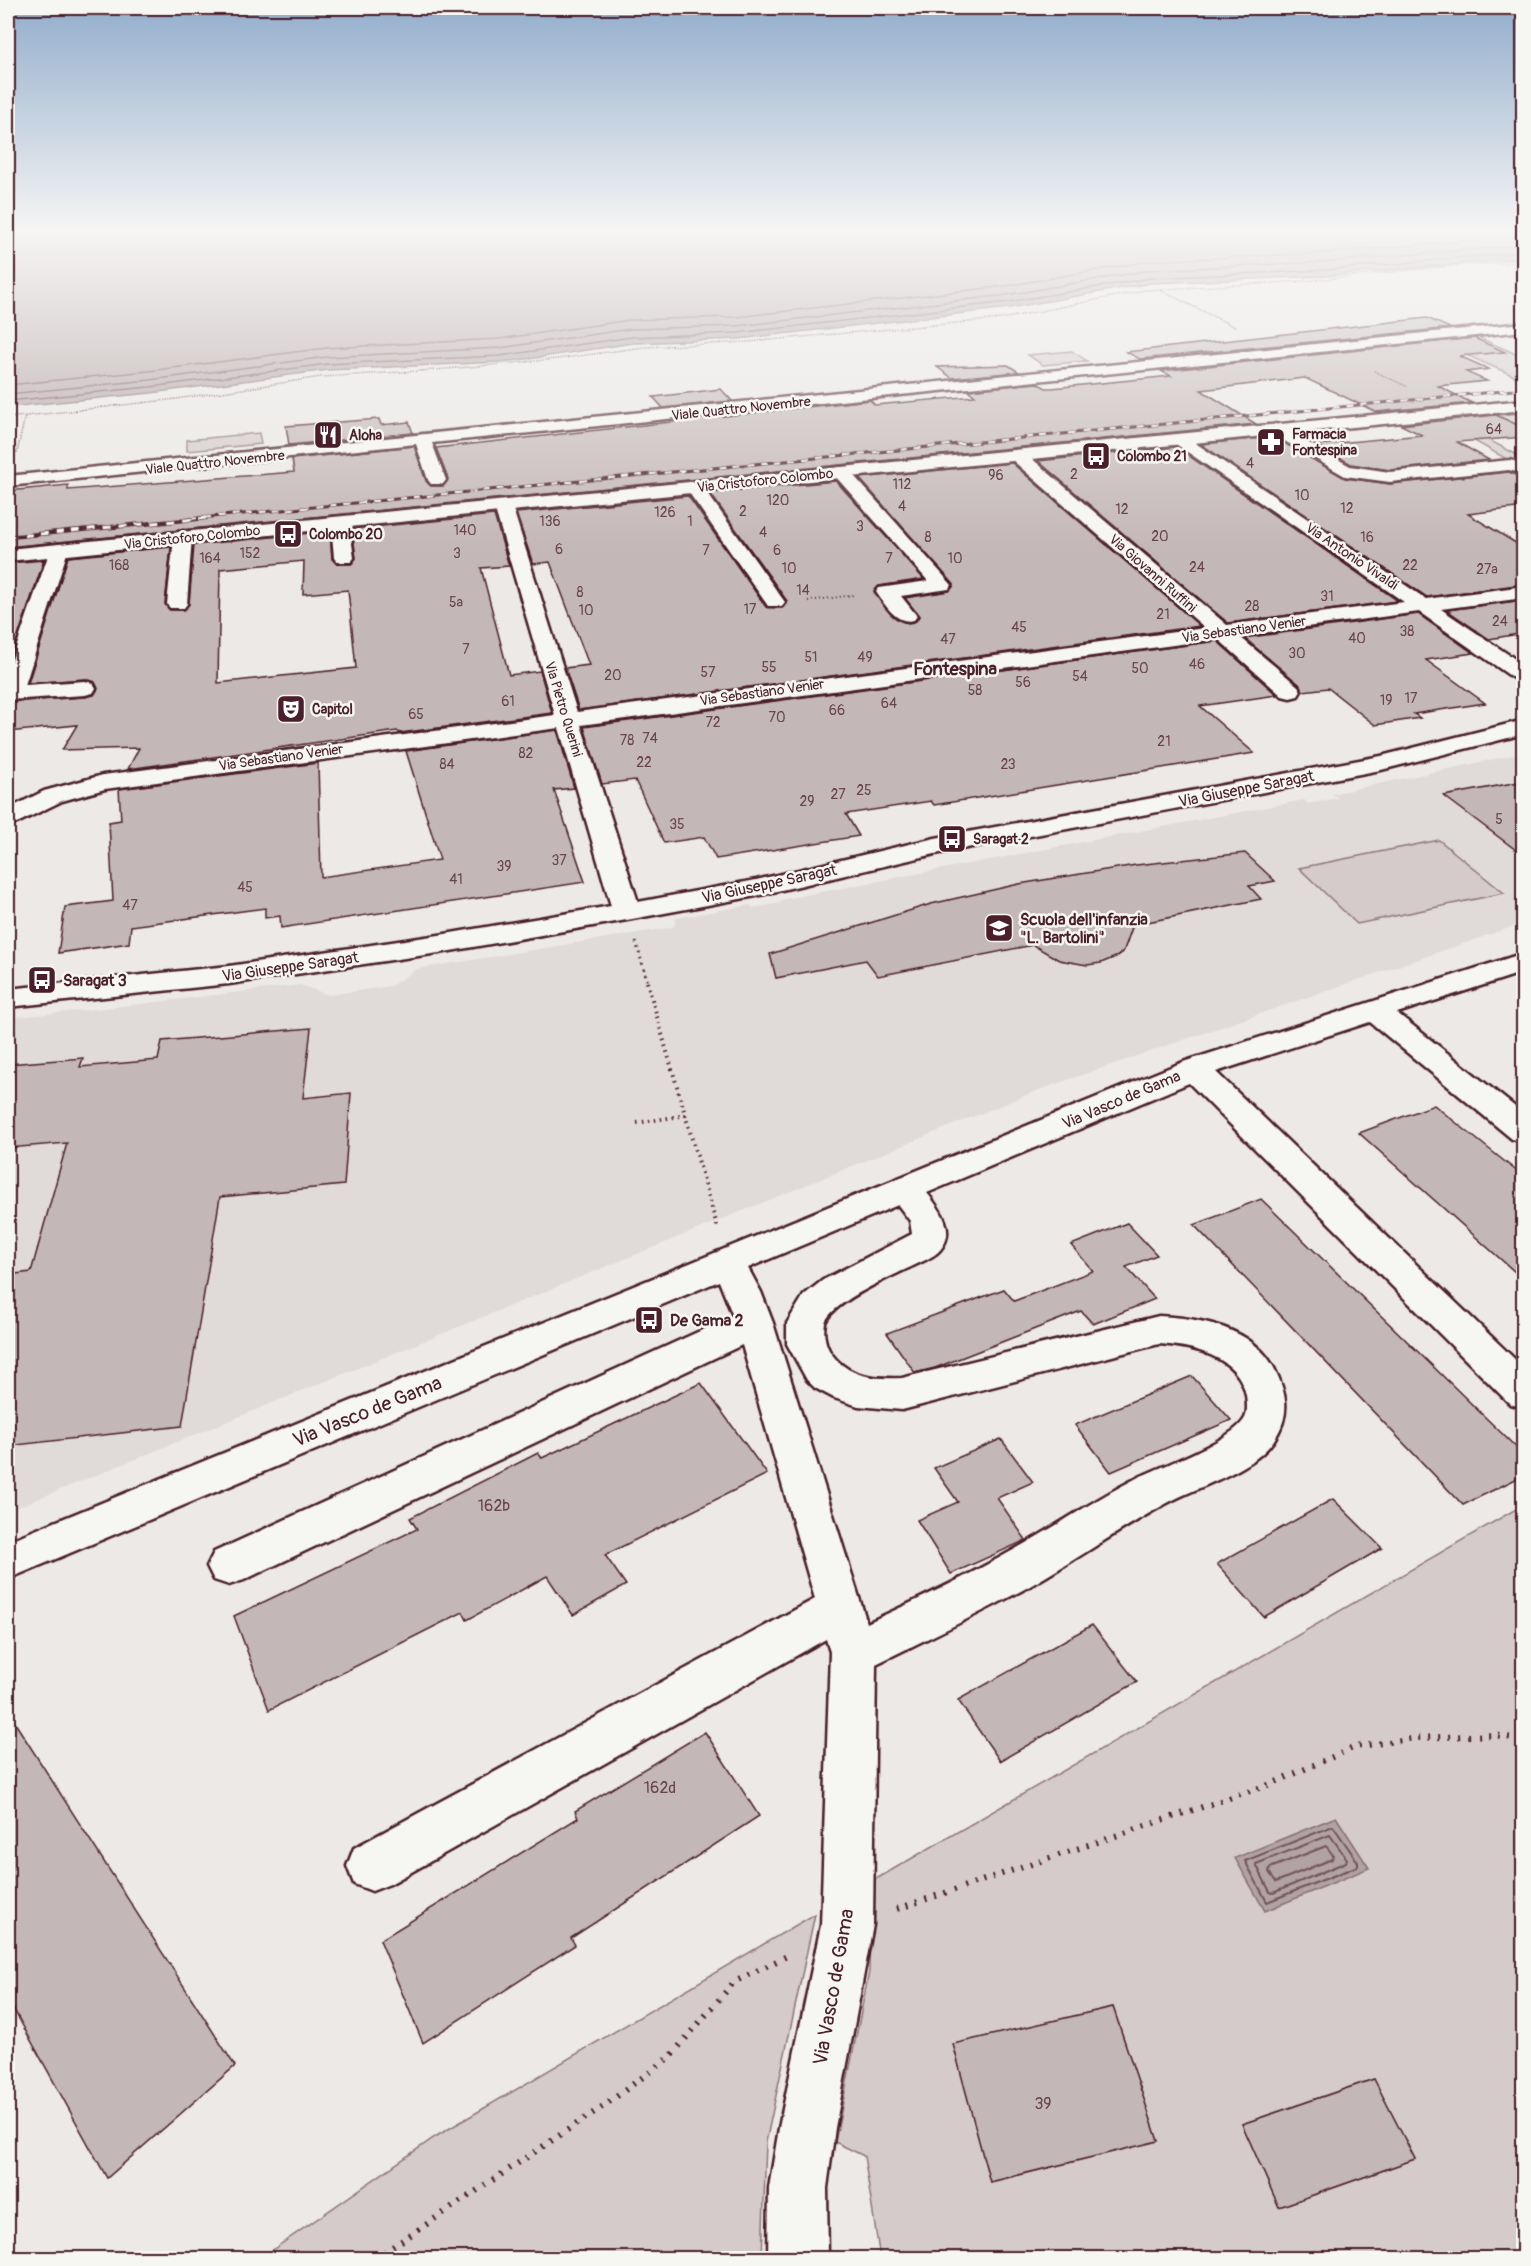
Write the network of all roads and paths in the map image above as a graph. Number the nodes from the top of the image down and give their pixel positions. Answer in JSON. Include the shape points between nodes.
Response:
{"nodes":[{"id":1,"x":805,"y":337,"type":"edge"},
{"id":2,"x":1429,"y":337,"type":"edge"},
{"id":3,"x":1524,"y":405,"type":"edge"},
{"id":4,"x":25,"y":416,"type":"junction"},
{"id":5,"x":8,"y":418,"type":"edge"},
{"id":6,"x":1275,"y":429,"type":"junction"},
{"id":7,"x":1179,"y":439,"type":"junction"},
{"id":8,"x":423,"y":440,"type":"junction"},
{"id":9,"x":1017,"y":455,"type":"junction"},
{"id":10,"x":16,"y":457,"type":"dead end"},
{"id":11,"x":1524,"y":470,"type":"edge"},
{"id":12,"x":841,"y":472,"type":"junction"},
{"id":13,"x":1435,"y":473,"type":"junction"},
{"id":14,"x":437,"y":480,"type":"dead end"},
{"id":15,"x":8,"y":481,"type":"edge"},
{"id":16,"x":694,"y":487,"type":"junction"},
{"id":17,"x":1461,"y":488,"type":"dead end"},
{"id":18,"x":503,"y":506,"type":"junction"},
{"id":19,"x":340,"y":522,"type":"junction"},
{"id":20,"x":183,"y":537,"type":"junction"},
{"id":21,"x":58,"y":550,"type":"junction"},
{"id":22,"x":8,"y":555,"type":"edge"},
{"id":23,"x":344,"y":558,"type":"dead end"},
{"id":24,"x":886,"y":592,"type":"junction"},
{"id":25,"x":1524,"y":592,"type":"edge"},
{"id":26,"x":775,"y":602,"type":"dead end"},
{"id":27,"x":799,"y":602,"type":"dead end"},
{"id":28,"x":177,"y":604,"type":"dead end"},
{"id":29,"x":1423,"y":605,"type":"junction"},
{"id":30,"x":907,"y":616,"type":"dead end"},
{"id":31,"x":1221,"y":632,"type":"junction"},
{"id":32,"x":1524,"y":675,"type":"edge"},
{"id":33,"x":85,"y":688,"type":"dead end"},
{"id":34,"x":1290,"y":691,"type":"dead end"},
{"id":35,"x":9,"y":693,"type":"edge"},
{"id":36,"x":566,"y":718,"type":"junction"},
{"id":37,"x":1524,"y":727,"type":"edge"},
{"id":38,"x":8,"y":818,"type":"edge"},
{"id":39,"x":630,"y":922,"type":"junction"},
{"id":40,"x":1522,"y":964,"type":"edge"},
{"id":41,"x":8,"y":998,"type":"edge"},
{"id":42,"x":1374,"y":1010,"type":"junction"},
{"id":43,"x":1194,"y":1069,"type":"junction"},
{"id":44,"x":686,"y":1115,"type":"junction"},
{"id":45,"x":637,"y":1123,"type":"dead end"},
{"id":46,"x":1524,"y":1131,"type":"edge"},
{"id":47,"x":904,"y":1189,"type":"junction"},
{"id":48,"x":722,"y":1242,"type":"junction"},
{"id":49,"x":754,"y":1323,"type":"junction"},
{"id":50,"x":1524,"y":1393,"type":"edge"},
{"id":51,"x":8,"y":1560,"type":"edge"},
{"id":52,"x":229,"y":1566,"type":"dead end"},
{"id":53,"x":840,"y":1608,"type":"junction"},
{"id":54,"x":853,"y":1652,"type":"junction"},
{"id":55,"x":1524,"y":1740,"type":"edge"},
{"id":56,"x":372,"y":1866,"type":"dead end"},
{"id":57,"x":848,"y":1925,"type":"junction"},
{"id":58,"x":376,"y":2259,"type":"edge"},
{"id":59,"x":798,"y":2259,"type":"edge"}],
"edges":[{"from":1,"to":4,"type":"path","via":[[644,347],[557,359],[321,377]]},
{"from":2,"to":8,"type":"street","name":"Viale Quattro Novembre"},
{"from":3,"to":6,"type":"street","name":"Via Cristoforo Colombo"},
{"from":4,"to":5,"type":"path"},
{"from":4,"to":10,"type":"path"},
{"from":6,"to":7,"type":"street","name":"Via Cristoforo Colombo"},
{"from":6,"to":13,"type":"street","via":[[1345,471],[1390,477]]},
{"from":7,"to":9,"type":"street","name":"Via Cristoforo Colombo"},
{"from":7,"to":29,"type":"street","name":"Via Antonio Vivaldi"},
{"from":8,"to":14,"type":"street"},
{"from":8,"to":15,"type":"street","name":"Viale Quattro Novembre"},
{"from":9,"to":12,"type":"street","name":"Via Cristoforo Colombo"},
{"from":9,"to":31,"type":"street","name":"Via Giovanni Ruffini"},
{"from":11,"to":13,"type":"street","via":[[1510,465]]},
{"from":12,"to":16,"type":"street","name":"Via Cristoforo Colombo"},
{"from":12,"to":24,"type":"street","via":[[942,585]]},
{"from":13,"to":17,"type":"street"},
{"from":16,"to":18,"type":"street","name":"Via Cristoforo Colombo"},
{"from":16,"to":26,"type":"street"},
{"from":18,"to":19,"type":"street","name":"Via Cristoforo Colombo"},
{"from":18,"to":36,"type":"street","name":"Via Pietro Querini"},
{"from":19,"to":20,"type":"street","name":"Via Cristoforo Colombo"},
{"from":19,"to":23,"type":"street"},
{"from":20,"to":21,"type":"street","name":"Via Cristoforo Colombo"},
{"from":20,"to":28,"type":"street"},
{"from":21,"to":22,"type":"street","name":"Via Cristoforo Colombo"},
{"from":21,"to":35,"type":"street"},
{"from":24,"to":27,"type":"path"},
{"from":24,"to":30,"type":"street"},
{"from":25,"to":29,"type":"street","name":"Via Sebastiano Venier"},
{"from":29,"to":31,"type":"street","name":"Via Sebastiano Venier"},
{"from":29,"to":32,"type":"street","name":"Via Antonio Vivaldi"},
{"from":31,"to":34,"type":"street","name":"Via Giovanni Ruffini"},
{"from":31,"to":36,"type":"street","name":"Via Sebastiano Venier"},
{"from":33,"to":35,"type":"street"},
{"from":36,"to":38,"type":"street","name":"Via Sebastiano Venier","via":[[103,782],[53,796]]},
{"from":36,"to":39,"type":"street","name":"Via Pietro Querini"},
{"from":37,"to":39,"type":"street","name":"Via Giuseppe Saragat","via":[[1381,763],[935,846]]},
{"from":39,"to":41,"type":"street","name":"Via Giuseppe Saragat","via":[[439,944],[229,975]]},
{"from":39,"to":44,"type":"path"},
{"from":40,"to":42,"type":"street","name":"Via Vasco de Gama"},
{"from":42,"to":43,"type":"street","name":"Via Vasco de Gama"},
{"from":42,"to":46,"type":"street"},
{"from":43,"to":47,"type":"street","name":"Via Vasco de Gama"},
{"from":43,"to":50,"type":"street"},
{"from":44,"to":45,"type":"path"},
{"from":44,"to":48,"type":"path"},
{"from":47,"to":48,"type":"street","name":"Via Vasco de Gama"},
{"from":47,"to":54,"type":"street","via":[[926,1216],[931,1229],[927,1242],[824,1296],[811,1310],[805,1328],[813,1360],[842,1385],[881,1395],[902,1394],[1159,1330],[1185,1330],[1211,1337],[1253,1368],[1264,1389],[1267,1410],[1260,1430],[1243,1445],[1150,1492],[997,1582]]},
{"from":48,"to":49,"type":"street","name":"Via Vasco de Gama"},
{"from":48,"to":51,"type":"street","name":"Via Vasco de Gama"},
{"from":49,"to":52,"type":"street"},
{"from":49,"to":53,"type":"street","name":"Via Vasco de Gama"},
{"from":53,"to":54,"type":"street","name":"Via Vasco de Gama"},
{"from":53,"to":56,"type":"street"},
{"from":54,"to":57,"type":"street","name":"Via Vasco de Gama"},
{"from":55,"to":57,"type":"path","via":[[1496,1735],[1415,1738],[1355,1747],[1271,1784]]},
{"from":57,"to":58,"type":"path","via":[[734,1982],[670,2057]]},
{"from":57,"to":59,"type":"street","name":"Via Vasco de Gama","via":[[798,2188]]}]}
